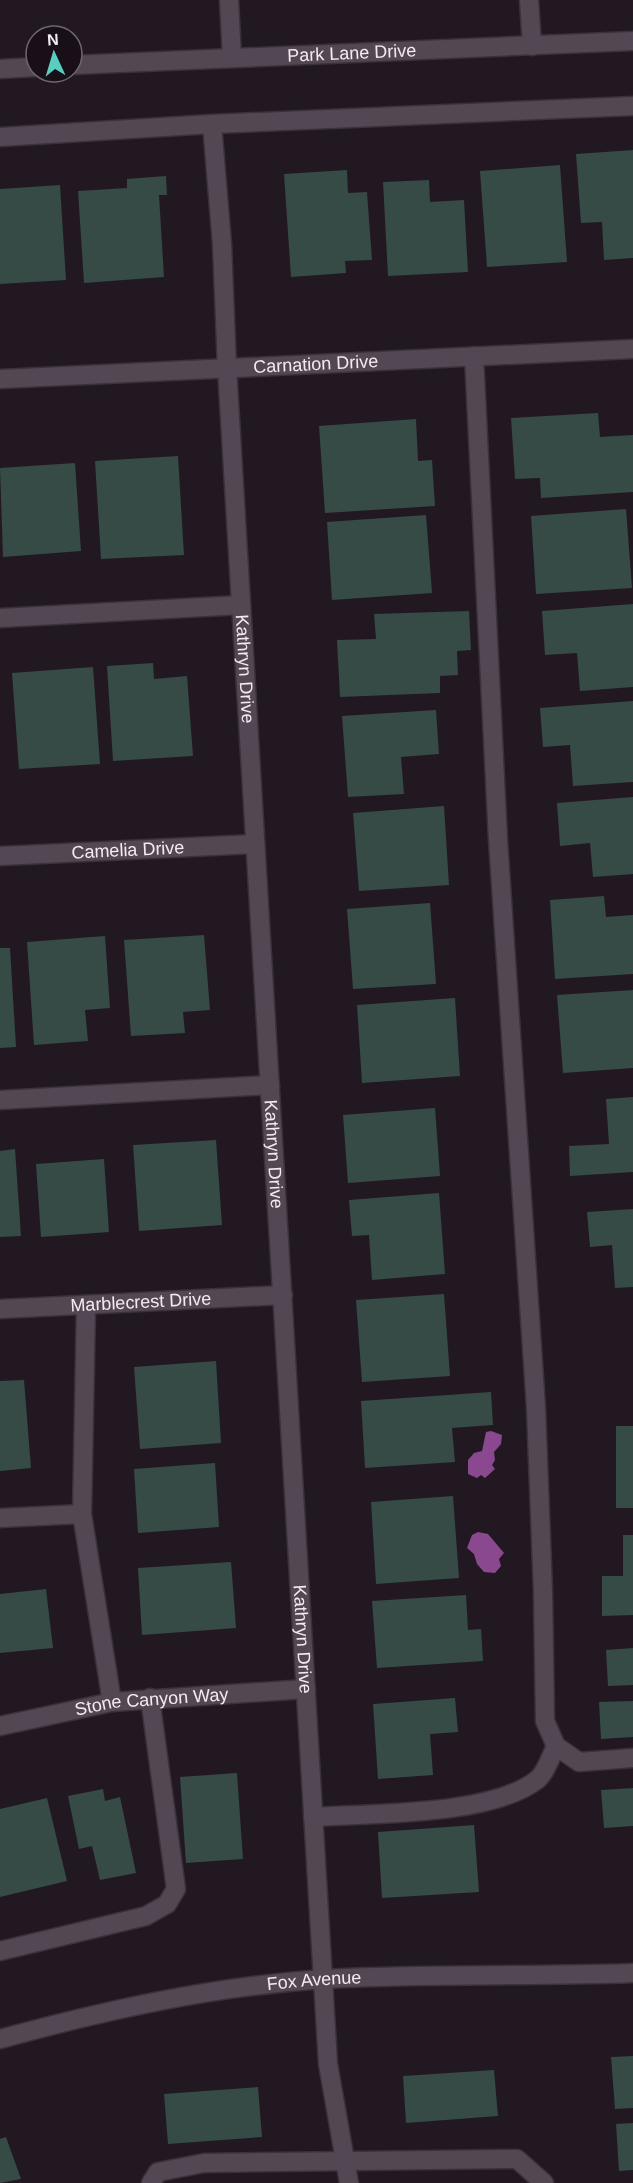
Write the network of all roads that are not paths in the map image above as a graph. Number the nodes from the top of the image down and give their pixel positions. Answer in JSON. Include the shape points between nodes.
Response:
{"nodes":[{"id":1,"x":230,"y":0,"type":"edge"},
{"id":2,"x":529,"y":0,"type":"edge"},
{"id":3,"x":633,"y":41,"type":"edge"},
{"id":4,"x":532,"y":46,"type":"junction"},
{"id":5,"x":232,"y":58,"type":"junction"},
{"id":6,"x":84,"y":64,"type":"edge"},
{"id":7,"x":24,"y":68,"type":"edge"},
{"id":8,"x":0,"y":69,"type":"edge"},
{"id":9,"x":633,"y":106,"type":"edge"},
{"id":10,"x":212,"y":124,"type":"junction"},
{"id":11,"x":0,"y":137,"type":"edge"},
{"id":12,"x":633,"y":349,"type":"edge"},
{"id":13,"x":474,"y":356,"type":"junction"},
{"id":14,"x":227,"y":368,"type":"junction"},
{"id":15,"x":0,"y":380,"type":"edge"},
{"id":16,"x":241,"y":605,"type":"junction"},
{"id":17,"x":0,"y":618,"type":"edge"},
{"id":18,"x":255,"y":844,"type":"junction"},
{"id":19,"x":0,"y":856,"type":"edge"},
{"id":20,"x":270,"y":1085,"type":"junction"},
{"id":21,"x":0,"y":1100,"type":"edge"},
{"id":22,"x":283,"y":1295,"type":"junction"},
{"id":23,"x":86,"y":1305,"type":"junction"},
{"id":24,"x":0,"y":1309,"type":"edge"},
{"id":25,"x":82,"y":1514,"type":"junction"},
{"id":26,"x":0,"y":1518,"type":"edge"},
{"id":27,"x":306,"y":1689,"type":"junction"},
{"id":28,"x":150,"y":1698,"type":"junction"},
{"id":29,"x":112,"y":1702,"type":"junction"},
{"id":30,"x":0,"y":1726,"type":"edge"},
{"id":31,"x":556,"y":1746,"type":"junction"},
{"id":32,"x":633,"y":1758,"type":"edge"},
{"id":33,"x":313,"y":1817,"type":"junction"},
{"id":34,"x":0,"y":1951,"type":"edge"},
{"id":35,"x":633,"y":1972,"type":"edge"},
{"id":36,"x":323,"y":1980,"type":"junction"},
{"id":37,"x":0,"y":2039,"type":"edge"},
{"id":38,"x":348,"y":2163,"type":"junction"},
{"id":39,"x":151,"y":2183,"type":"edge"},
{"id":40,"x":350,"y":2183,"type":"edge"},
{"id":41,"x":544,"y":2183,"type":"edge"}],
"edges":[{"from":1,"to":5,"type":"street"},
{"from":2,"to":4,"type":"street"},
{"from":3,"to":4,"type":"street","name":"Park Lane Drive"},
{"from":4,"to":5,"type":"street","name":"Park Lane Drive"},
{"from":5,"to":6,"type":"street","name":"Park Lane Drive"},
{"from":7,"to":8,"type":"street"},
{"from":9,"to":10,"type":"street"},
{"from":10,"to":11,"type":"street"},
{"from":10,"to":14,"type":"street","name":"Kathryn Drive"},
{"from":12,"to":13,"type":"street","name":"Carnation Drive"},
{"from":13,"to":14,"type":"street","name":"Carnation Drive"},
{"from":13,"to":31,"type":"street","via":[[498,840],[536,1408],[545,1721]]},
{"from":14,"to":15,"type":"street","name":"Carnation Drive"},
{"from":14,"to":16,"type":"street","name":"Kathryn Drive"},
{"from":16,"to":17,"type":"street"},
{"from":16,"to":18,"type":"street","name":"Kathryn Drive"},
{"from":18,"to":19,"type":"street","name":"Camelia Drive"},
{"from":18,"to":20,"type":"street","name":"Kathryn Drive"},
{"from":20,"to":21,"type":"street"},
{"from":20,"to":22,"type":"street","name":"Kathryn Drive"},
{"from":22,"to":23,"type":"street","name":"Marblecrest Drive"},
{"from":22,"to":27,"type":"street","name":"Kathryn Drive"},
{"from":23,"to":24,"type":"street","name":"Marblecrest Drive"},
{"from":23,"to":25,"type":"street"},
{"from":25,"to":26,"type":"street"},
{"from":25,"to":29,"type":"street"},
{"from":27,"to":28,"type":"street","name":"Stone Canyon Way"},
{"from":27,"to":33,"type":"street","name":"Kathryn Drive"},
{"from":28,"to":29,"type":"street","name":"Stone Canyon Way"},
{"from":28,"to":34,"type":"street","via":[[176,1889],[167,1904],[146,1916]]},
{"from":29,"to":30,"type":"street","name":"Stone Canyon Way"},
{"from":31,"to":32,"type":"street","via":[[579,1762]]},
{"from":31,"to":33,"type":"street","via":[[540,1778],[502,1797],[450,1808]]},
{"from":33,"to":36,"type":"street","name":"Kathryn Drive"},
{"from":35,"to":36,"type":"street","name":"Fox Avenue"},
{"from":36,"to":37,"type":"street","name":"Fox Avenue","via":[[201,1994],[99,2012]]},
{"from":36,"to":38,"type":"street","name":"Kathryn Drive","via":[[328,2064]]},
{"from":38,"to":39,"type":"street","via":[[204,2163],[158,2172]]},
{"from":38,"to":40,"type":"street","name":"Kathryn Drive"},
{"from":38,"to":41,"type":"street","via":[[517,2159]]}]}
